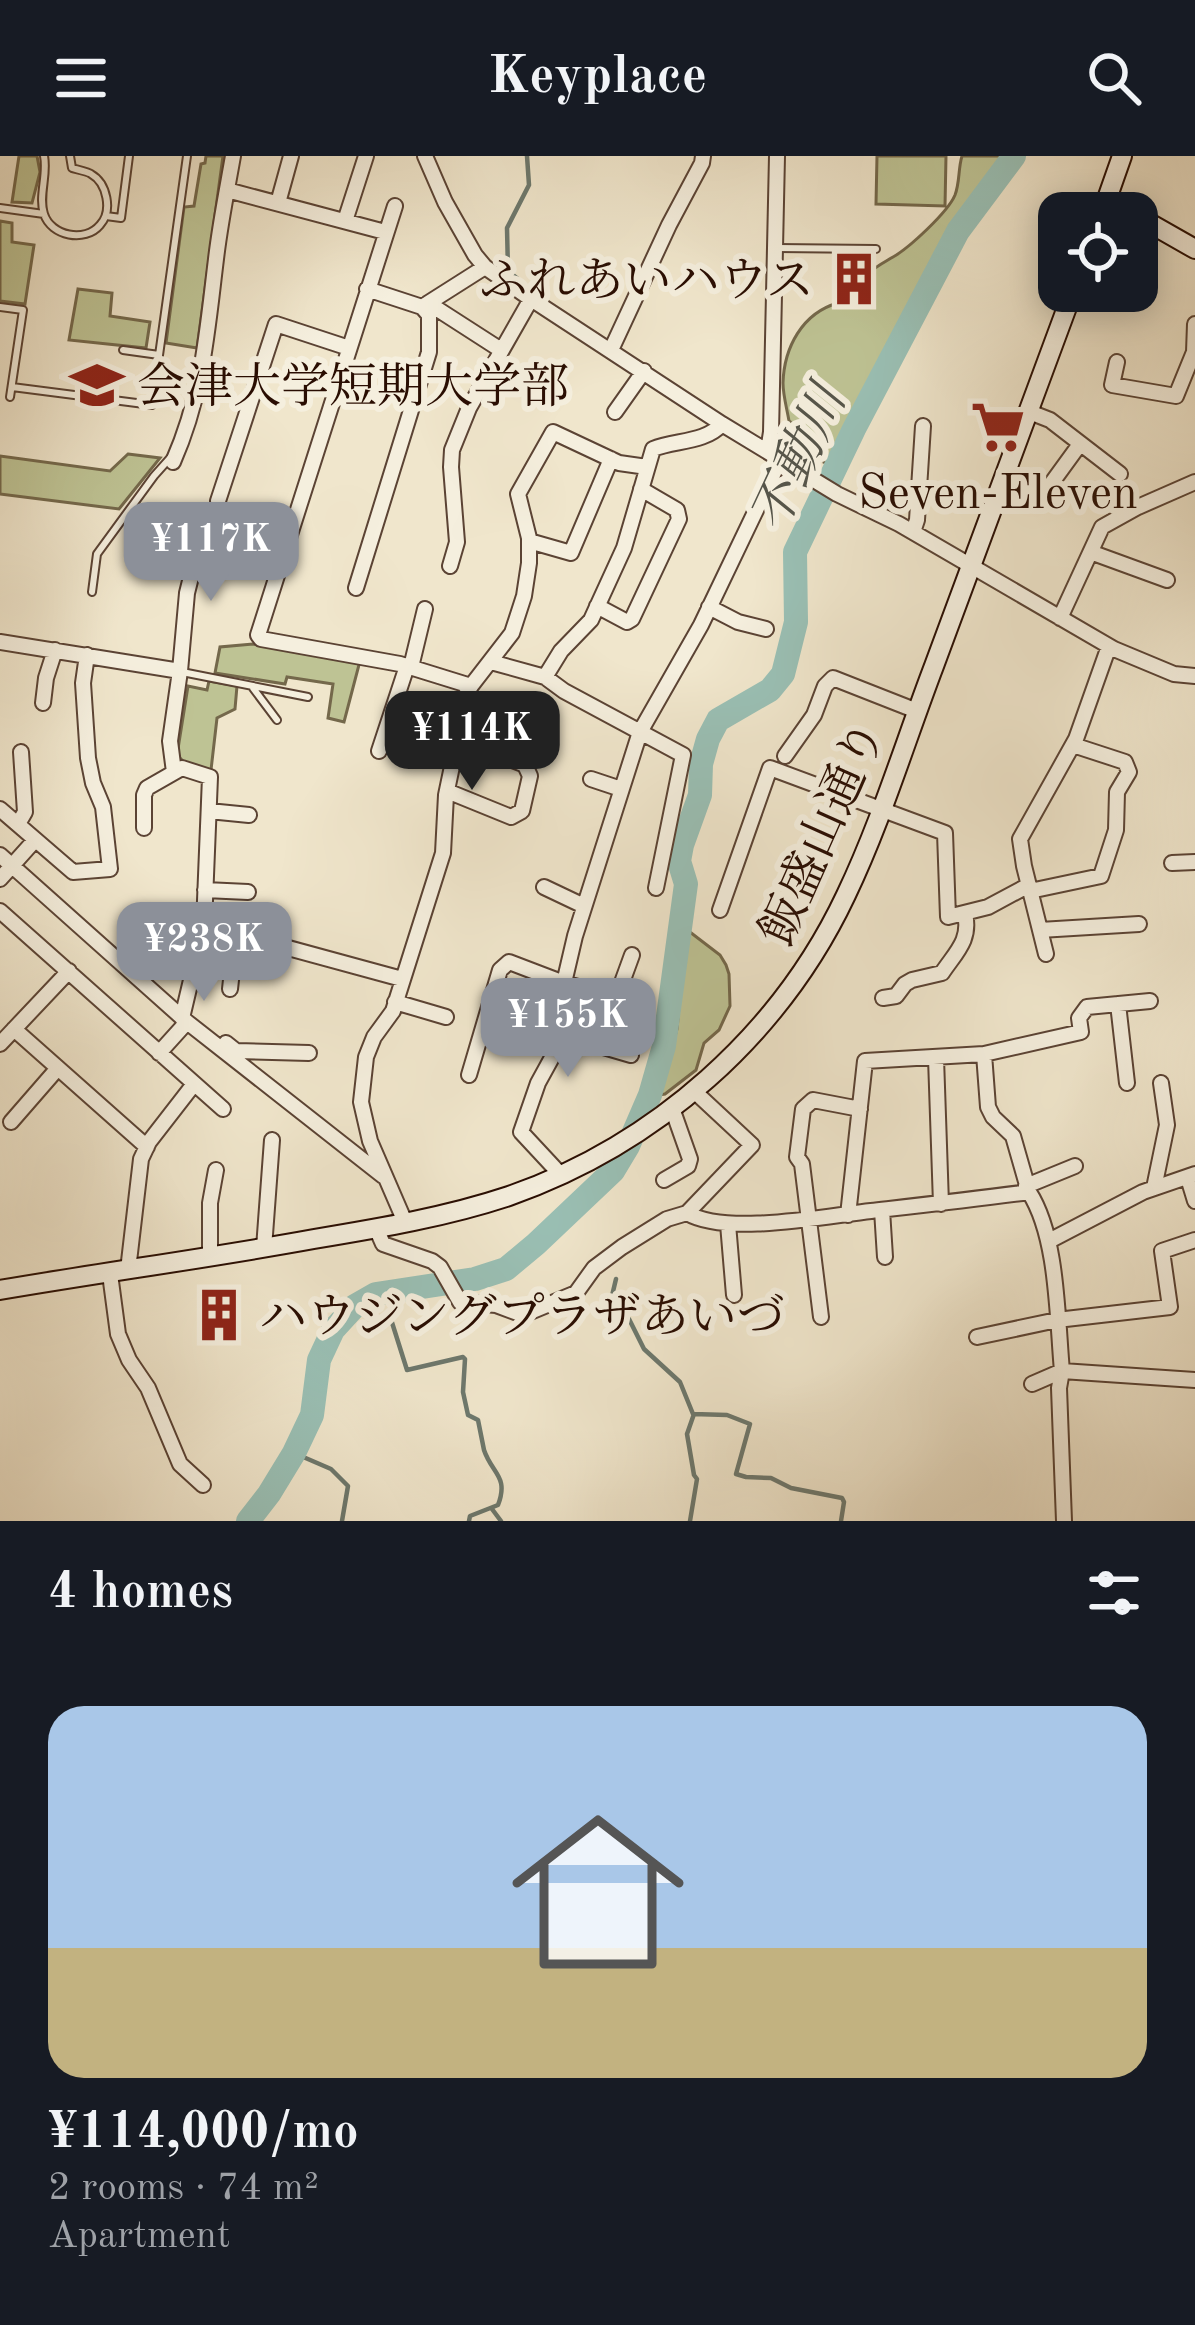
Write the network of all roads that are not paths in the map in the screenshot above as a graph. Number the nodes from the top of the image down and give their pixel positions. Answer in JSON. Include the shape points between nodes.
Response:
{"nodes":[{"id":1,"x":44,"y":156,"type":"edge"},
{"id":2,"x":70,"y":156,"type":"edge"},
{"id":3,"x":129,"y":156,"type":"edge"},
{"id":4,"x":187,"y":156,"type":"edge"},
{"id":5,"x":233,"y":156,"type":"edge"},
{"id":6,"x":291,"y":156,"type":"edge"},
{"id":7,"x":366,"y":156,"type":"edge"},
{"id":8,"x":424,"y":156,"type":"edge"},
{"id":9,"x":703,"y":156,"type":"edge"},
{"id":10,"x":777,"y":156,"type":"edge"},
{"id":11,"x":1122,"y":156,"type":"edge"},
{"id":12,"x":227,"y":190,"type":"junction"},
{"id":13,"x":1110,"y":192,"type":"edge"},
{"id":14,"x":278,"y":203,"type":"junction"},
{"id":15,"x":395,"y":206,"type":"dead end"},
{"id":16,"x":0,"y":208,"type":"edge"},
{"id":17,"x":44,"y":214,"type":"junction"},
{"id":18,"x":106,"y":216,"type":"junction"},
{"id":19,"x":345,"y":221,"type":"junction"},
{"id":20,"x":1158,"y":228,"type":"edge"},
{"id":21,"x":385,"y":232,"type":"junction"},
{"id":22,"x":775,"y":248,"type":"junction"},
{"id":23,"x":1195,"y":248,"type":"edge"},
{"id":24,"x":876,"y":249,"type":"dead end"},
{"id":25,"x":485,"y":267,"type":"junction"},
{"id":26,"x":367,"y":289,"type":"junction"},
{"id":27,"x":531,"y":298,"type":"junction"},
{"id":28,"x":425,"y":305,"type":"junction"},
{"id":29,"x":0,"y":307,"type":"edge"},
{"id":30,"x":1065,"y":312,"type":"edge"},
{"id":31,"x":1195,"y":324,"type":"edge"},
{"id":32,"x":349,"y":348,"type":"junction"},
{"id":33,"x":123,"y":350,"type":"dead end"},
{"id":34,"x":501,"y":350,"type":"junction"},
{"id":35,"x":610,"y":350,"type":"junction"},
{"id":36,"x":160,"y":355,"type":"junction"},
{"id":37,"x":1117,"y":362,"type":"dead end"},
{"id":38,"x":644,"y":371,"type":"junction"},
{"id":39,"x":12,"y":387,"type":"junction"},
{"id":40,"x":10,"y":397,"type":"dead end"},
{"id":41,"x":1028,"y":411,"type":"junction"},
{"id":42,"x":615,"y":412,"type":"dead end"},
{"id":43,"x":722,"y":424,"type":"junction"},
{"id":44,"x":923,"y":426,"type":"dead end"},
{"id":45,"x":1081,"y":444,"type":"junction"},
{"id":46,"x":175,"y":456,"type":"joint"},
{"id":47,"x":774,"y":456,"type":"junction"},
{"id":48,"x":611,"y":459,"type":"junction"},
{"id":49,"x":646,"y":467,"type":"junction"},
{"id":50,"x":1120,"y":474,"type":"dead end"},
{"id":51,"x":1195,"y":482,"type":"edge"},
{"id":52,"x":1048,"y":488,"type":"dead end"},
{"id":53,"x":641,"y":489,"type":"junction"},
{"id":54,"x":218,"y":501,"type":"dead end"},
{"id":55,"x":913,"y":532,"type":"junction"},
{"id":56,"x":529,"y":542,"type":"junction"},
{"id":57,"x":1093,"y":553,"type":"junction"},
{"id":58,"x":195,"y":561,"type":"dead end"},
{"id":59,"x":451,"y":566,"type":"dead end"},
{"id":60,"x":971,"y":566,"type":"junction"},
{"id":61,"x":1167,"y":580,"type":"dead end"},
{"id":62,"x":356,"y":588,"type":"dead end"},
{"id":63,"x":92,"y":592,"type":"dead end"},
{"id":64,"x":597,"y":607,"type":"junction"},
{"id":65,"x":709,"y":607,"type":"junction"},
{"id":66,"x":425,"y":609,"type":"dead end"},
{"id":67,"x":1060,"y":618,"type":"junction"},
{"id":68,"x":766,"y":629,"type":"dead end"},
{"id":69,"x":0,"y":642,"type":"edge"},
{"id":70,"x":1108,"y":646,"type":"junction"},
{"id":71,"x":55,"y":650,"type":"junction"},
{"id":72,"x":87,"y":655,"type":"junction"},
{"id":73,"x":491,"y":662,"type":"junction"},
{"id":74,"x":409,"y":667,"type":"junction"},
{"id":75,"x":180,"y":671,"type":"junction"},
{"id":76,"x":1195,"y":676,"type":"edge"},
{"id":77,"x":545,"y":677,"type":"junction"},
{"id":78,"x":251,"y":686,"type":"junction"},
{"id":79,"x":471,"y":686,"type":"junction"},
{"id":80,"x":308,"y":697,"type":"dead end"},
{"id":81,"x":43,"y":703,"type":"dead end"},
{"id":82,"x":917,"y":711,"type":"junction"},
{"id":83,"x":277,"y":720,"type":"dead end"},
{"id":84,"x":640,"y":732,"type":"junction"},
{"id":85,"x":454,"y":737,"type":"junction"},
{"id":86,"x":1073,"y":745,"type":"junction"},
{"id":87,"x":379,"y":751,"type":"dead end"},
{"id":88,"x":21,"y":752,"type":"dead end"},
{"id":89,"x":784,"y":756,"type":"dead end"},
{"id":90,"x":174,"y":772,"type":"junction"},
{"id":91,"x":591,"y":779,"type":"dead end"},
{"id":92,"x":621,"y":789,"type":"junction"},
{"id":93,"x":447,"y":791,"type":"junction"},
{"id":94,"x":0,"y":809,"type":"edge"},
{"id":95,"x":881,"y":809,"type":"junction"},
{"id":96,"x":208,"y":811,"type":"junction"},
{"id":97,"x":249,"y":815,"type":"dead end"},
{"id":98,"x":18,"y":824,"type":"junction"},
{"id":99,"x":144,"y":827,"type":"dead end"},
{"id":100,"x":35,"y":840,"type":"junction"},
{"id":101,"x":6,"y":861,"type":"edge"},
{"id":102,"x":1195,"y":862,"type":"edge"},
{"id":103,"x":1172,"y":863,"type":"dead end"},
{"id":104,"x":0,"y":879,"type":"edge"},
{"id":105,"x":544,"y":887,"type":"dead end"},
{"id":106,"x":656,"y":888,"type":"dead end"},
{"id":107,"x":1029,"y":888,"type":"junction"},
{"id":108,"x":206,"y":890,"type":"junction"},
{"id":109,"x":248,"y":892,"type":"dead end"},
{"id":110,"x":584,"y":906,"type":"junction"},
{"id":111,"x":720,"y":910,"type":"dead end"},
{"id":112,"x":0,"y":911,"type":"edge"},
{"id":113,"x":965,"y":914,"type":"junction"},
{"id":114,"x":1139,"y":924,"type":"dead end"},
{"id":115,"x":204,"y":925,"type":"junction"},
{"id":116,"x":1040,"y":930,"type":"junction"},
{"id":117,"x":236,"y":934,"type":"junction"},
{"id":118,"x":1046,"y":954,"type":"dead end"},
{"id":119,"x":632,"y":955,"type":"dead end"},
{"id":120,"x":68,"y":971,"type":"junction"},
{"id":121,"x":402,"y":980,"type":"junction"},
{"id":122,"x":563,"y":983,"type":"junction"},
{"id":123,"x":230,"y":989,"type":"dead end"},
{"id":124,"x":589,"y":990,"type":"junction"},
{"id":125,"x":883,"y":998,"type":"dead end"},
{"id":126,"x":1150,"y":1001,"type":"dead end"},
{"id":127,"x":395,"y":1002,"type":"junction"},
{"id":128,"x":1118,"y":1004,"type":"junction"},
{"id":129,"x":184,"y":1017,"type":"junction"},
{"id":130,"x":446,"y":1017,"type":"dead end"},
{"id":131,"x":14,"y":1029,"type":"junction"},
{"id":132,"x":566,"y":1036,"type":"junction"},
{"id":133,"x":0,"y":1044,"type":"edge"},
{"id":134,"x":159,"y":1053,"type":"junction"},
{"id":135,"x":309,"y":1053,"type":"dead end"},
{"id":136,"x":984,"y":1054,"type":"junction"},
{"id":137,"x":631,"y":1055,"type":"dead end"},
{"id":138,"x":936,"y":1058,"type":"junction"},
{"id":139,"x":58,"y":1068,"type":"junction"},
{"id":140,"x":469,"y":1075,"type":"dead end"},
{"id":141,"x":1127,"y":1082,"type":"dead end"},
{"id":142,"x":1161,"y":1083,"type":"dead end"},
{"id":143,"x":194,"y":1084,"type":"junction"},
{"id":144,"x":694,"y":1091,"type":"junction"},
{"id":145,"x":672,"y":1108,"type":"junction"},
{"id":146,"x":223,"y":1109,"type":"dead end"},
{"id":147,"x":860,"y":1109,"type":"junction"},
{"id":148,"x":11,"y":1122,"type":"dead end"},
{"id":149,"x":272,"y":1140,"type":"dead end"},
{"id":150,"x":147,"y":1147,"type":"junction"},
{"id":151,"x":1075,"y":1166,"type":"dead end"},
{"id":152,"x":216,"y":1170,"type":"dead end"},
{"id":153,"x":561,"y":1175,"type":"junction"},
{"id":154,"x":1191,"y":1176,"type":"edge"},
{"id":155,"x":387,"y":1179,"type":"junction"},
{"id":156,"x":664,"y":1180,"type":"dead end"},
{"id":157,"x":1154,"y":1188,"type":"junction"},
{"id":158,"x":1027,"y":1189,"type":"junction"},
{"id":159,"x":1195,"y":1201,"type":"edge"},
{"id":160,"x":941,"y":1204,"type":"junction"},
{"id":161,"x":882,"y":1210,"type":"junction"},
{"id":162,"x":687,"y":1213,"type":"junction"},
{"id":163,"x":848,"y":1215,"type":"junction"},
{"id":164,"x":807,"y":1219,"type":"junction"},
{"id":165,"x":405,"y":1222,"type":"junction"},
{"id":166,"x":728,"y":1224,"type":"junction"},
{"id":167,"x":376,"y":1228,"type":"junction"},
{"id":168,"x":1195,"y":1240,"type":"edge"},
{"id":169,"x":1048,"y":1241,"type":"junction"},
{"id":170,"x":264,"y":1248,"type":"junction"},
{"id":171,"x":210,"y":1257,"type":"junction"},
{"id":172,"x":885,"y":1257,"type":"dead end"},
{"id":173,"x":119,"y":1272,"type":"junction"},
{"id":174,"x":0,"y":1290,"type":"edge"},
{"id":175,"x":734,"y":1295,"type":"dead end"},
{"id":176,"x":820,"y":1317,"type":"dead end"},
{"id":177,"x":1057,"y":1320,"type":"junction"},
{"id":178,"x":977,"y":1337,"type":"dead end"},
{"id":179,"x":1062,"y":1371,"type":"junction"},
{"id":180,"x":1195,"y":1380,"type":"edge"},
{"id":181,"x":1032,"y":1384,"type":"dead end"},
{"id":182,"x":203,"y":1486,"type":"dead end"},
{"id":183,"x":1064,"y":1521,"type":"edge"}],
"edges":[{"from":1,"to":17,"type":"lane"},
{"from":2,"to":18,"type":"lane","via":[[72,168],[100,181]]},
{"from":3,"to":18,"type":"lane","via":[[121,218]]},
{"from":4,"to":36,"type":"lane"},
{"from":5,"to":12,"type":"street"},
{"from":6,"to":14,"type":"street"},
{"from":7,"to":19,"type":"street"},
{"from":8,"to":25,"type":"street"},
{"from":9,"to":35,"type":"street"},
{"from":10,"to":22,"type":"street"},
{"from":11,"to":13,"type":"street"},
{"from":12,"to":14,"type":"street"},
{"from":12,"to":46,"type":"street","via":[[194,411]]},
{"from":14,"to":19,"type":"street"},
{"from":15,"to":21,"type":"street"},
{"from":16,"to":17,"type":"lane"},
{"from":17,"to":18,"type":"lane","via":[[70,235],[95,230]]},
{"from":19,"to":21,"type":"street"},
{"from":20,"to":23,"type":"street"},
{"from":21,"to":26,"type":"street"},
{"from":22,"to":24,"type":"lane"},
{"from":22,"to":47,"type":"street"},
{"from":25,"to":27,"type":"street"},
{"from":25,"to":28,"type":"street"},
{"from":26,"to":28,"type":"street"},
{"from":26,"to":32,"type":"street"},
{"from":27,"to":34,"type":"street"},
{"from":27,"to":35,"type":"street"},
{"from":28,"to":34,"type":"street"},
{"from":28,"to":62,"type":"street","via":[[429,352]]},
{"from":29,"to":39,"type":"lane","via":[[23,310]]},
{"from":30,"to":41,"type":"street","name":"飯盛山通り"},
{"from":31,"to":37,"type":"street","via":[[1194,352],[1176,396],[1112,385]]},
{"from":32,"to":54,"type":"street","via":[[276,325]]},
{"from":32,"to":74,"type":"street","via":[[258,635]]},
{"from":33,"to":36,"type":"lane"},
{"from":34,"to":59,"type":"street","via":[[452,450]]},
{"from":35,"to":38,"type":"street"},
{"from":36,"to":39,"type":"lane","via":[[152,405]]},
{"from":38,"to":42,"type":"street"},
{"from":38,"to":43,"type":"street"},
{"from":39,"to":40,"type":"lane"},
{"from":41,"to":45,"type":"street"},
{"from":41,"to":60,"type":"street","name":"飯盛山通り"},
{"from":43,"to":47,"type":"street"},
{"from":43,"to":49,"type":"street","via":[[652,448]]},
{"from":44,"to":55,"type":"street"},
{"from":45,"to":50,"type":"street"},
{"from":45,"to":52,"type":"street"},
{"from":46,"to":63,"type":"lane","via":[[97,554]]},
{"from":47,"to":55,"type":"street"},
{"from":47,"to":65,"type":"street"},
{"from":48,"to":49,"type":"street"},
{"from":48,"to":56,"type":"street","via":[[572,553]]},
{"from":48,"to":56,"type":"street","via":[[553,432],[518,494]]},
{"from":49,"to":53,"type":"street"},
{"from":51,"to":57,"type":"street","via":[[1102,527]]},
{"from":53,"to":64,"type":"street"},
{"from":53,"to":64,"type":"street","via":[[679,518],[632,619]]},
{"from":55,"to":60,"type":"street"},
{"from":56,"to":73,"type":"street","via":[[524,596]]},
{"from":57,"to":61,"type":"street"},
{"from":57,"to":67,"type":"street"},
{"from":58,"to":75,"type":"street"},
{"from":60,"to":67,"type":"street"},
{"from":60,"to":82,"type":"street","name":"飯盛山通り"},
{"from":64,"to":77,"type":"street"},
{"from":65,"to":68,"type":"street"},
{"from":65,"to":84,"type":"street"},
{"from":66,"to":74,"type":"street"},
{"from":67,"to":70,"type":"street"},
{"from":69,"to":71,"type":"street"},
{"from":70,"to":76,"type":"street"},
{"from":70,"to":86,"type":"street"},
{"from":71,"to":72,"type":"street"},
{"from":71,"to":81,"type":"street"},
{"from":72,"to":75,"type":"street"},
{"from":72,"to":100,"type":"street","via":[[88,758],[110,869],[73,872]]},
{"from":73,"to":77,"type":"street"},
{"from":73,"to":79,"type":"street"},
{"from":74,"to":79,"type":"street"},
{"from":74,"to":87,"type":"street"},
{"from":75,"to":78,"type":"lane"},
{"from":75,"to":90,"type":"street"},
{"from":77,"to":84,"type":"street"},
{"from":78,"to":80,"type":"lane"},
{"from":78,"to":83,"type":"lane"},
{"from":79,"to":85,"type":"street","via":[[455,712]]},
{"from":82,"to":89,"type":"street","via":[[833,678]]},
{"from":82,"to":95,"type":"street","name":"飯盛山通り"},
{"from":84,"to":92,"type":"street"},
{"from":84,"to":106,"type":"street","via":[[683,754]]},
{"from":85,"to":93,"type":"street"},
{"from":85,"to":93,"type":"street","via":[[525,765],[530,776],[522,812],[511,818]]},
{"from":86,"to":107,"type":"street","via":[[1021,839]]},
{"from":86,"to":107,"type":"street","via":[[1125,762],[1116,830],[1101,876]]},
{"from":88,"to":98,"type":"street","via":[[25,812]]},
{"from":90,"to":96,"type":"street","via":[[210,777]]},
{"from":90,"to":99,"type":"street","via":[[147,788]]},
{"from":91,"to":92,"type":"street"},
{"from":92,"to":110,"type":"street"},
{"from":93,"to":121,"type":"street","via":[[443,853]]},
{"from":94,"to":98,"type":"street"},
{"from":95,"to":111,"type":"street","via":[[770,768]]},
{"from":95,"to":113,"type":"street","via":[[945,832],[948,917]]},
{"from":95,"to":144,"type":"street","name":"飯盛山通り","via":[[846,896],[798,978]]},
{"from":96,"to":97,"type":"street"},
{"from":96,"to":108,"type":"street"},
{"from":98,"to":100,"type":"street"},
{"from":100,"to":101,"type":"street"},
{"from":101,"to":104,"type":"street"},
{"from":101,"to":129,"type":"street"},
{"from":102,"to":103,"type":"street"},
{"from":105,"to":110,"type":"street"},
{"from":107,"to":113,"type":"street"},
{"from":107,"to":116,"type":"street"},
{"from":108,"to":109,"type":"street"},
{"from":108,"to":115,"type":"street"},
{"from":110,"to":122,"type":"street"},
{"from":112,"to":120,"type":"street"},
{"from":113,"to":125,"type":"street","via":[[966,938],[942,973]]},
{"from":114,"to":116,"type":"street"},
{"from":115,"to":117,"type":"street"},
{"from":115,"to":129,"type":"street"},
{"from":116,"to":118,"type":"street"},
{"from":117,"to":121,"type":"street"},
{"from":117,"to":123,"type":"street"},
{"from":119,"to":124,"type":"street","via":[[620,988],[608,996]]},
{"from":120,"to":131,"type":"street"},
{"from":120,"to":134,"type":"street"},
{"from":121,"to":127,"type":"street"},
{"from":122,"to":124,"type":"street"},
{"from":122,"to":140,"type":"street","via":[[509,962],[500,970]]},
{"from":124,"to":132,"type":"street"},
{"from":126,"to":128,"type":"street"},
{"from":127,"to":130,"type":"street"},
{"from":127,"to":155,"type":"street","via":[[368,1048],[362,1088],[370,1141]]},
{"from":128,"to":136,"type":"street","via":[[1087,1007],[1082,1032]]},
{"from":128,"to":141,"type":"street"},
{"from":129,"to":134,"type":"street"},
{"from":129,"to":135,"type":"street","via":[[236,1051]]},
{"from":129,"to":155,"type":"street"},
{"from":131,"to":133,"type":"street"},
{"from":131,"to":139,"type":"street"},
{"from":132,"to":137,"type":"street"},
{"from":132,"to":153,"type":"street","via":[[521,1132]]},
{"from":134,"to":143,"type":"street"},
{"from":136,"to":138,"type":"street"},
{"from":136,"to":158,"type":"street","via":[[988,1107],[1013,1136]]},
{"from":138,"to":147,"type":"street","via":[[865,1061]]},
{"from":138,"to":160,"type":"street"},
{"from":139,"to":148,"type":"street"},
{"from":139,"to":150,"type":"street"},
{"from":142,"to":157,"type":"street","via":[[1167,1125]]},
{"from":143,"to":146,"type":"street"},
{"from":143,"to":150,"type":"street"},
{"from":144,"to":145,"type":"street","name":"飯盛山通り"},
{"from":144,"to":162,"type":"street","via":[[752,1145]]},
{"from":145,"to":153,"type":"street","name":"飯盛山通り"},
{"from":145,"to":156,"type":"street","via":[[690,1159]]},
{"from":147,"to":163,"type":"street"},
{"from":147,"to":164,"type":"street","via":[[813,1100],[803,1109],[797,1157]]},
{"from":149,"to":170,"type":"street"},
{"from":150,"to":173,"type":"street"},
{"from":151,"to":158,"type":"street"},
{"from":152,"to":171,"type":"street"},
{"from":153,"to":165,"type":"street","name":"飯盛山通り"},
{"from":154,"to":157,"type":"street"},
{"from":154,"to":159,"type":"street"},
{"from":155,"to":165,"type":"street"},
{"from":157,"to":169,"type":"street"},
{"from":158,"to":160,"type":"street"},
{"from":158,"to":169,"type":"street"},
{"from":160,"to":161,"type":"street"},
{"from":161,"to":163,"type":"street"},
{"from":161,"to":172,"type":"street"},
{"from":162,"to":166,"type":"street"},
{"from":162,"to":167,"type":"street","via":[[622,1246],[577,1293],[523,1315],[458,1299],[440,1267],[383,1244]]},
{"from":163,"to":164,"type":"street"},
{"from":164,"to":166,"type":"street"},
{"from":164,"to":176,"type":"street"},
{"from":165,"to":167,"type":"street","name":"飯盛山通り"},
{"from":166,"to":175,"type":"street"},
{"from":167,"to":170,"type":"street","name":"飯盛山通り"},
{"from":168,"to":177,"type":"street","via":[[1162,1251],[1170,1307]]},
{"from":169,"to":177,"type":"street"},
{"from":170,"to":171,"type":"street","name":"飯盛山通り"},
{"from":171,"to":173,"type":"street","name":"飯盛山通り"},
{"from":173,"to":174,"type":"street","name":"飯盛山通り"},
{"from":173,"to":182,"type":"street","via":[[118,1334],[180,1464]]},
{"from":177,"to":178,"type":"street"},
{"from":177,"to":179,"type":"street"},
{"from":179,"to":180,"type":"street"},
{"from":179,"to":181,"type":"street"},
{"from":179,"to":183,"type":"street"}]}
